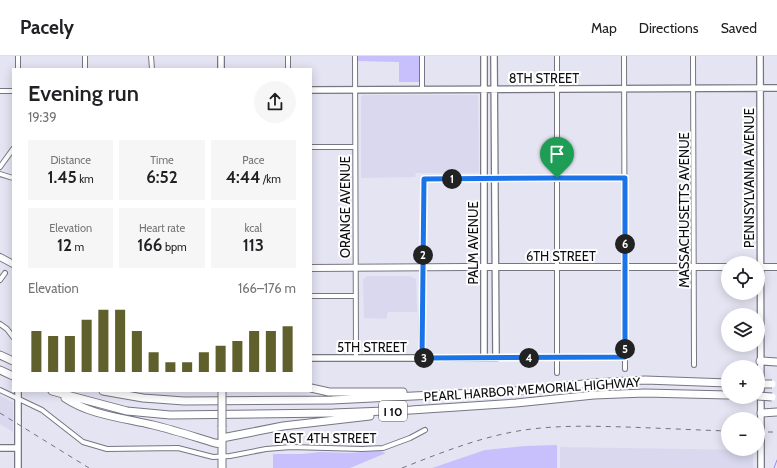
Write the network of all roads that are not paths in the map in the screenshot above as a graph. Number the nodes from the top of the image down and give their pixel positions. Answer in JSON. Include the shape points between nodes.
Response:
{"nodes":[{"id":1,"x":18,"y":56,"type":"edge"},
{"id":2,"x":85,"y":56,"type":"edge"},
{"id":3,"x":152,"y":56,"type":"edge"},
{"id":4,"x":221,"y":56,"type":"edge"},
{"id":5,"x":288,"y":56,"type":"edge"},
{"id":6,"x":355,"y":56,"type":"edge"},
{"id":7,"x":422,"y":56,"type":"edge"},
{"id":8,"x":484,"y":56,"type":"edge"},
{"id":9,"x":494,"y":56,"type":"edge"},
{"id":10,"x":557,"y":56,"type":"edge"},
{"id":11,"x":624,"y":56,"type":"edge"},
{"id":12,"x":693,"y":56,"type":"edge"},
{"id":13,"x":760,"y":56,"type":"edge"},
{"id":14,"x":18,"y":68,"type":"edge"},
{"id":15,"x":85,"y":68,"type":"edge"},
{"id":16,"x":152,"y":68,"type":"edge"},
{"id":17,"x":221,"y":68,"type":"edge"},
{"id":18,"x":288,"y":68,"type":"edge"},
{"id":19,"x":624,"y":88,"type":"junction"},
{"id":20,"x":694,"y":88,"type":"junction"},
{"id":21,"x":760,"y":88,"type":"junction"},
{"id":22,"x":777,"y":88,"type":"edge"},
{"id":23,"x":355,"y":89,"type":"junction"},
{"id":24,"x":422,"y":89,"type":"junction"},
{"id":25,"x":484,"y":89,"type":"junction"},
{"id":26,"x":494,"y":89,"type":"junction"},
{"id":27,"x":557,"y":89,"type":"junction"},
{"id":28,"x":312,"y":90,"type":"edge"},
{"id":29,"x":0,"y":91,"type":"edge"},
{"id":30,"x":12,"y":91,"type":"edge"},
{"id":31,"x":484,"y":133,"type":"junction"},
{"id":32,"x":495,"y":134,"type":"junction"},
{"id":33,"x":312,"y":147,"type":"edge"},
{"id":34,"x":355,"y":147,"type":"junction"},
{"id":35,"x":12,"y":150,"type":"edge"},
{"id":36,"x":0,"y":167,"type":"edge"},
{"id":37,"x":0,"y":174,"type":"edge"},
{"id":38,"x":12,"y":178,"type":"edge"},
{"id":39,"x":557,"y":178,"type":"junction"},
{"id":40,"x":625,"y":178,"type":"junction"},
{"id":41,"x":484,"y":179,"type":"junction"},
{"id":42,"x":495,"y":179,"type":"junction"},
{"id":43,"x":484,"y":223,"type":"junction"},
{"id":44,"x":495,"y":223,"type":"junction"},
{"id":45,"x":759,"y":256,"type":"edge"},
{"id":46,"x":0,"y":257,"type":"edge"},
{"id":47,"x":12,"y":263,"type":"edge"},
{"id":48,"x":484,"y":267,"type":"junction"},
{"id":49,"x":495,"y":267,"type":"junction"},
{"id":50,"x":557,"y":267,"type":"junction"},
{"id":51,"x":625,"y":267,"type":"junction"},
{"id":52,"x":694,"y":267,"type":"junction"},
{"id":53,"x":721,"y":267,"type":"edge"},
{"id":54,"x":765,"y":267,"type":"edge"},
{"id":55,"x":777,"y":267,"type":"edge"},
{"id":56,"x":312,"y":268,"type":"edge"},
{"id":57,"x":356,"y":268,"type":"junction"},
{"id":58,"x":422,"y":268,"type":"junction"},
{"id":59,"x":5,"y":273,"type":"dead end"},
{"id":60,"x":0,"y":280,"type":"edge"},
{"id":61,"x":312,"y":296,"type":"edge"},
{"id":62,"x":355,"y":296,"type":"junction"},
{"id":63,"x":759,"y":300,"type":"edge"},
{"id":64,"x":484,"y":312,"type":"junction"},
{"id":65,"x":496,"y":312,"type":"junction"},
{"id":66,"x":0,"y":324,"type":"edge"},
{"id":67,"x":12,"y":336,"type":"edge"},
{"id":68,"x":0,"y":354,"type":"edge"},
{"id":69,"x":625,"y":357,"type":"junction"},
{"id":70,"x":312,"y":358,"type":"edge"},
{"id":71,"x":356,"y":358,"type":"junction"},
{"id":72,"x":422,"y":358,"type":"junction"},
{"id":73,"x":484,"y":358,"type":"junction"},
{"id":74,"x":496,"y":358,"type":"junction"},
{"id":75,"x":557,"y":358,"type":"junction"},
{"id":76,"x":760,"y":360,"type":"edge"},
{"id":77,"x":12,"y":361,"type":"edge"},
{"id":78,"x":765,"y":361,"type":"edge"},
{"id":79,"x":777,"y":362,"type":"edge"},
{"id":80,"x":694,"y":365,"type":"dead end"},
{"id":81,"x":625,"y":368,"type":"dead end"},
{"id":82,"x":0,"y":370,"type":"edge"},
{"id":83,"x":557,"y":373,"type":"dead end"},
{"id":84,"x":12,"y":375,"type":"edge"},
{"id":85,"x":721,"y":383,"type":"edge"},
{"id":86,"x":312,"y":388,"type":"edge"},
{"id":87,"x":0,"y":390,"type":"edge"},
{"id":88,"x":18,"y":392,"type":"edge"},
{"id":89,"x":55,"y":392,"type":"edge"},
{"id":90,"x":109,"y":392,"type":"edge"},
{"id":91,"x":222,"y":392,"type":"edge"},
{"id":92,"x":60,"y":394,"type":"junction"},
{"id":93,"x":427,"y":395,"type":"junction"},
{"id":94,"x":721,"y":395,"type":"edge"},
{"id":95,"x":18,"y":400,"type":"junction"},
{"id":96,"x":411,"y":410,"type":"junction"},
{"id":97,"x":777,"y":412,"type":"edge"},
{"id":98,"x":765,"y":413,"type":"edge"},
{"id":99,"x":425,"y":430,"type":"dead end"},
{"id":100,"x":222,"y":441,"type":"junction"},
{"id":101,"x":0,"y":448,"type":"edge"},
{"id":102,"x":18,"y":448,"type":"junction"},
{"id":103,"x":761,"y":456,"type":"edge"},
{"id":104,"x":222,"y":457,"type":"junction"},
{"id":105,"x":18,"y":468,"type":"edge"},
{"id":106,"x":222,"y":468,"type":"edge"},
{"id":107,"x":761,"y":468,"type":"edge"}],
"edges":[{"from":1,"to":14,"type":"street"},
{"from":2,"to":15,"type":"street"},
{"from":3,"to":16,"type":"street"},
{"from":4,"to":17,"type":"street"},
{"from":5,"to":18,"type":"street"},
{"from":6,"to":23,"type":"street","name":"ORANGE AVENUE"},
{"from":7,"to":24,"type":"street"},
{"from":8,"to":25,"type":"street","name":"PALM AVENUE"},
{"from":9,"to":26,"type":"street","name":"PALM AVENUE"},
{"from":10,"to":27,"type":"street"},
{"from":11,"to":19,"type":"street"},
{"from":12,"to":20,"type":"street","name":"MASSACHUSETTS AVENUE"},
{"from":13,"to":21,"type":"street","name":"PENNSYLVANIA AVENUE"},
{"from":19,"to":20,"type":"street","name":"8TH STREET"},
{"from":19,"to":27,"type":"street","name":"8TH STREET"},
{"from":19,"to":40,"type":"street"},
{"from":20,"to":21,"type":"street","name":"8TH STREET"},
{"from":20,"to":52,"type":"street","name":"MASSACHUSETTS AVENUE"},
{"from":21,"to":22,"type":"street","name":"8TH STREET"},
{"from":21,"to":45,"type":"street","name":"PENNSYLVANIA AVENUE"},
{"from":23,"to":24,"type":"street","name":"8TH STREET"},
{"from":23,"to":28,"type":"street","name":"8TH STREET"},
{"from":23,"to":34,"type":"street","name":"ORANGE AVENUE"},
{"from":24,"to":25,"type":"street","name":"8TH STREET"},
{"from":25,"to":26,"type":"street","name":"8TH STREET"},
{"from":25,"to":31,"type":"street","name":"PALM AVENUE"},
{"from":26,"to":27,"type":"street","name":"8TH STREET"},
{"from":26,"to":32,"type":"street","name":"PALM AVENUE"},
{"from":27,"to":39,"type":"street"},
{"from":29,"to":30,"type":"street"},
{"from":31,"to":32,"type":"street"},
{"from":31,"to":41,"type":"street","name":"PALM AVENUE"},
{"from":32,"to":42,"type":"street","name":"PALM AVENUE"},
{"from":33,"to":34,"type":"street"},
{"from":34,"to":57,"type":"street","name":"ORANGE AVENUE"},
{"from":35,"to":36,"type":"street"},
{"from":37,"to":38,"type":"street"},
{"from":39,"to":40,"type":"street"},
{"from":39,"to":42,"type":"street"},
{"from":39,"to":50,"type":"street"},
{"from":40,"to":51,"type":"street"},
{"from":41,"to":42,"type":"street"},
{"from":41,"to":43,"type":"street","name":"PALM AVENUE"},
{"from":41,"to":58,"type":"street","via":[[424,179]]},
{"from":42,"to":44,"type":"street","name":"PALM AVENUE"},
{"from":43,"to":44,"type":"street"},
{"from":43,"to":48,"type":"street","name":"PALM AVENUE"},
{"from":44,"to":49,"type":"street","name":"PALM AVENUE"},
{"from":46,"to":47,"type":"main road"},
{"from":48,"to":49,"type":"main road","name":"6TH STREET"},
{"from":48,"to":58,"type":"main road","name":"6TH STREET"},
{"from":48,"to":64,"type":"street","name":"PALM AVENUE"},
{"from":49,"to":50,"type":"main road","name":"6TH STREET"},
{"from":49,"to":65,"type":"street","name":"PALM AVENUE"},
{"from":50,"to":51,"type":"main road","name":"6TH STREET"},
{"from":50,"to":75,"type":"street"},
{"from":51,"to":52,"type":"main road","name":"6TH STREET"},
{"from":51,"to":69,"type":"street"},
{"from":52,"to":53,"type":"main road","name":"6TH STREET"},
{"from":52,"to":80,"type":"street","name":"MASSACHUSETTS AVENUE"},
{"from":54,"to":55,"type":"main road"},
{"from":56,"to":57,"type":"main road","name":"6TH STREET"},
{"from":57,"to":58,"type":"main road","name":"6TH STREET"},
{"from":57,"to":62,"type":"street","name":"ORANGE AVENUE"},
{"from":58,"to":72,"type":"street"},
{"from":59,"to":60,"type":"street"},
{"from":61,"to":62,"type":"street"},
{"from":62,"to":71,"type":"street","name":"ORANGE AVENUE"},
{"from":63,"to":76,"type":"street","name":"PENNSYLVANIA AVENUE"},
{"from":64,"to":65,"type":"street"},
{"from":64,"to":73,"type":"street","name":"PALM AVENUE"},
{"from":65,"to":74,"type":"street","name":"PALM AVENUE"},
{"from":66,"to":67,"type":"street"},
{"from":68,"to":77,"type":"highway"},
{"from":69,"to":75,"type":"street","name":"5TH STREET"},
{"from":69,"to":81,"type":"street"},
{"from":70,"to":71,"type":"street","name":"5TH STREET"},
{"from":71,"to":72,"type":"street","name":"5TH STREET"},
{"from":72,"to":73,"type":"street","name":"5TH STREET"},
{"from":73,"to":74,"type":"street","name":"5TH STREET"},
{"from":74,"to":75,"type":"street","name":"5TH STREET"},
{"from":75,"to":83,"type":"street"},
{"from":78,"to":79,"type":"highway"},
{"from":82,"to":84,"type":"highway"},
{"from":85,"to":93,"type":"highway","name":"PEARL HARBOR MEMORIAL HIGHWAY","number":"I 10","via":[[645,380],[515,391]]},
{"from":86,"to":93,"type":"highway","via":[[329,392],[407,392]]},
{"from":87,"to":95,"type":"street","name":"EAST 4TH STREET"},
{"from":88,"to":95,"type":"street"},
{"from":89,"to":92,"type":"highway","name":"PEARL HARBOR MEMORIAL HIGHWAY","number":"I 10"},
{"from":90,"to":93,"type":"highway","name":"PEARL HARBOR MEMORIAL HIGHWAY","number":"I 10","via":[[184,401],[332,400]]},
{"from":91,"to":100,"type":"highway","bridge":true},
{"from":92,"to":96,"type":"highway","name":"PEARL HARBOR MEMORIAL HIGHWAY","number":"I 10","via":[[128,412],[170,415]]},
{"from":92,"to":100,"type":"highway","via":[[76,404],[114,416],[215,444]]},
{"from":94,"to":96,"type":"highway","name":"PEARL HARBOR MEMORIAL HIGHWAY","number":"I 10","via":[[594,395]]},
{"from":95,"to":102,"type":"street"},
{"from":95,"to":104,"type":"street","name":"EAST 4TH STREET","via":[[42,410],[83,442],[107,450],[178,448]]},
{"from":96,"to":100,"type":"highway","via":[[283,426]]},
{"from":97,"to":98,"type":"highway"},
{"from":99,"to":104,"type":"street","name":"EAST 4TH STREET","via":[[383,448],[266,448]]},
{"from":100,"to":104,"type":"highway"},
{"from":101,"to":102,"type":"street"},
{"from":102,"to":105,"type":"street"},
{"from":103,"to":107,"type":"street","name":"PENNSYLVANIA AVENUE"},
{"from":104,"to":106,"type":"highway"}]}
